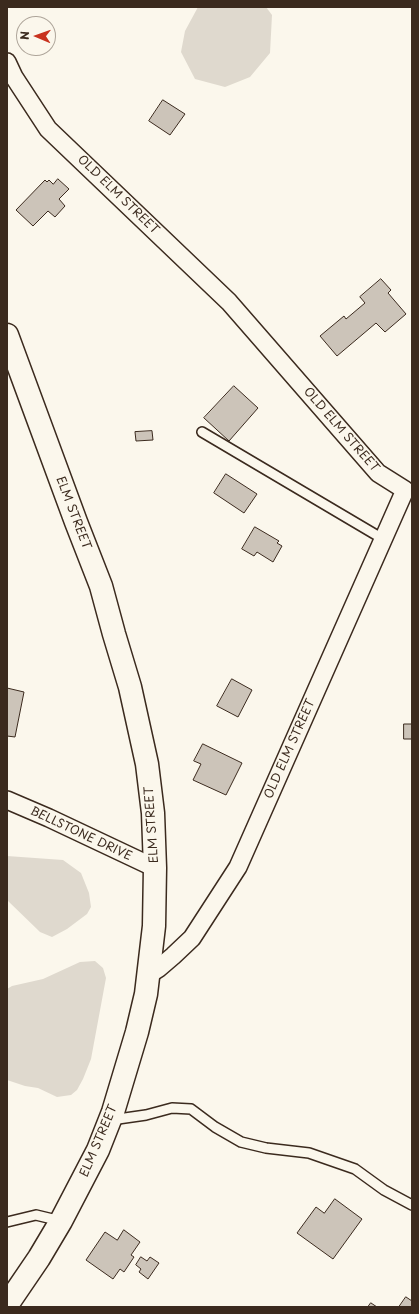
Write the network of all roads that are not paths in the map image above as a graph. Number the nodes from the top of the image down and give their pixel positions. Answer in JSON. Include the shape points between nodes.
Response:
{"nodes":[{"id":1,"x":7,"y":62,"type":"edge"},
{"id":2,"x":7,"y":335,"type":"edge"},
{"id":3,"x":202,"y":432,"type":"dead end"},
{"id":4,"x":383,"y":539,"type":"junction"},
{"id":5,"x":7,"y":800,"type":"edge"},
{"id":6,"x":155,"y":868,"type":"junction"},
{"id":7,"x":148,"y":974,"type":"junction"},
{"id":8,"x":110,"y":1120,"type":"junction"},
{"id":9,"x":412,"y":1205,"type":"edge"},
{"id":10,"x":61,"y":1221,"type":"junction"},
{"id":11,"x":7,"y":1222,"type":"edge"},
{"id":12,"x":7,"y":1306,"type":"edge"}],
"edges":[{"from":1,"to":4,"type":"street","name":"OLD ELM STREET","via":[[48,129],[229,302],[378,473],[405,490]]},
{"from":2,"to":6,"type":"main road","name":"ELM STREET","via":[[101,586],[130,687],[147,764],[153,813]]},
{"from":3,"to":4,"type":"lane"},
{"from":4,"to":7,"type":"street","name":"OLD ELM STREET","via":[[238,867],[192,938],[159,968]]},
{"from":5,"to":6,"type":"street","name":"BELLSTONE DRIVE"},
{"from":6,"to":7,"type":"main road","name":"ELM STREET","via":[[154,926]]},
{"from":7,"to":8,"type":"main road","name":"ELM STREET","via":[[137,1032]]},
{"from":8,"to":9,"type":"lane","via":[[172,1108],[191,1109],[241,1142],[309,1153],[354,1169],[384,1190]]},
{"from":8,"to":10,"type":"main road","name":"ELM STREET","via":[[98,1150]]},
{"from":10,"to":11,"type":"lane","via":[[36,1215]]},
{"from":10,"to":12,"type":"main road","name":"ELM STREET"}]}
